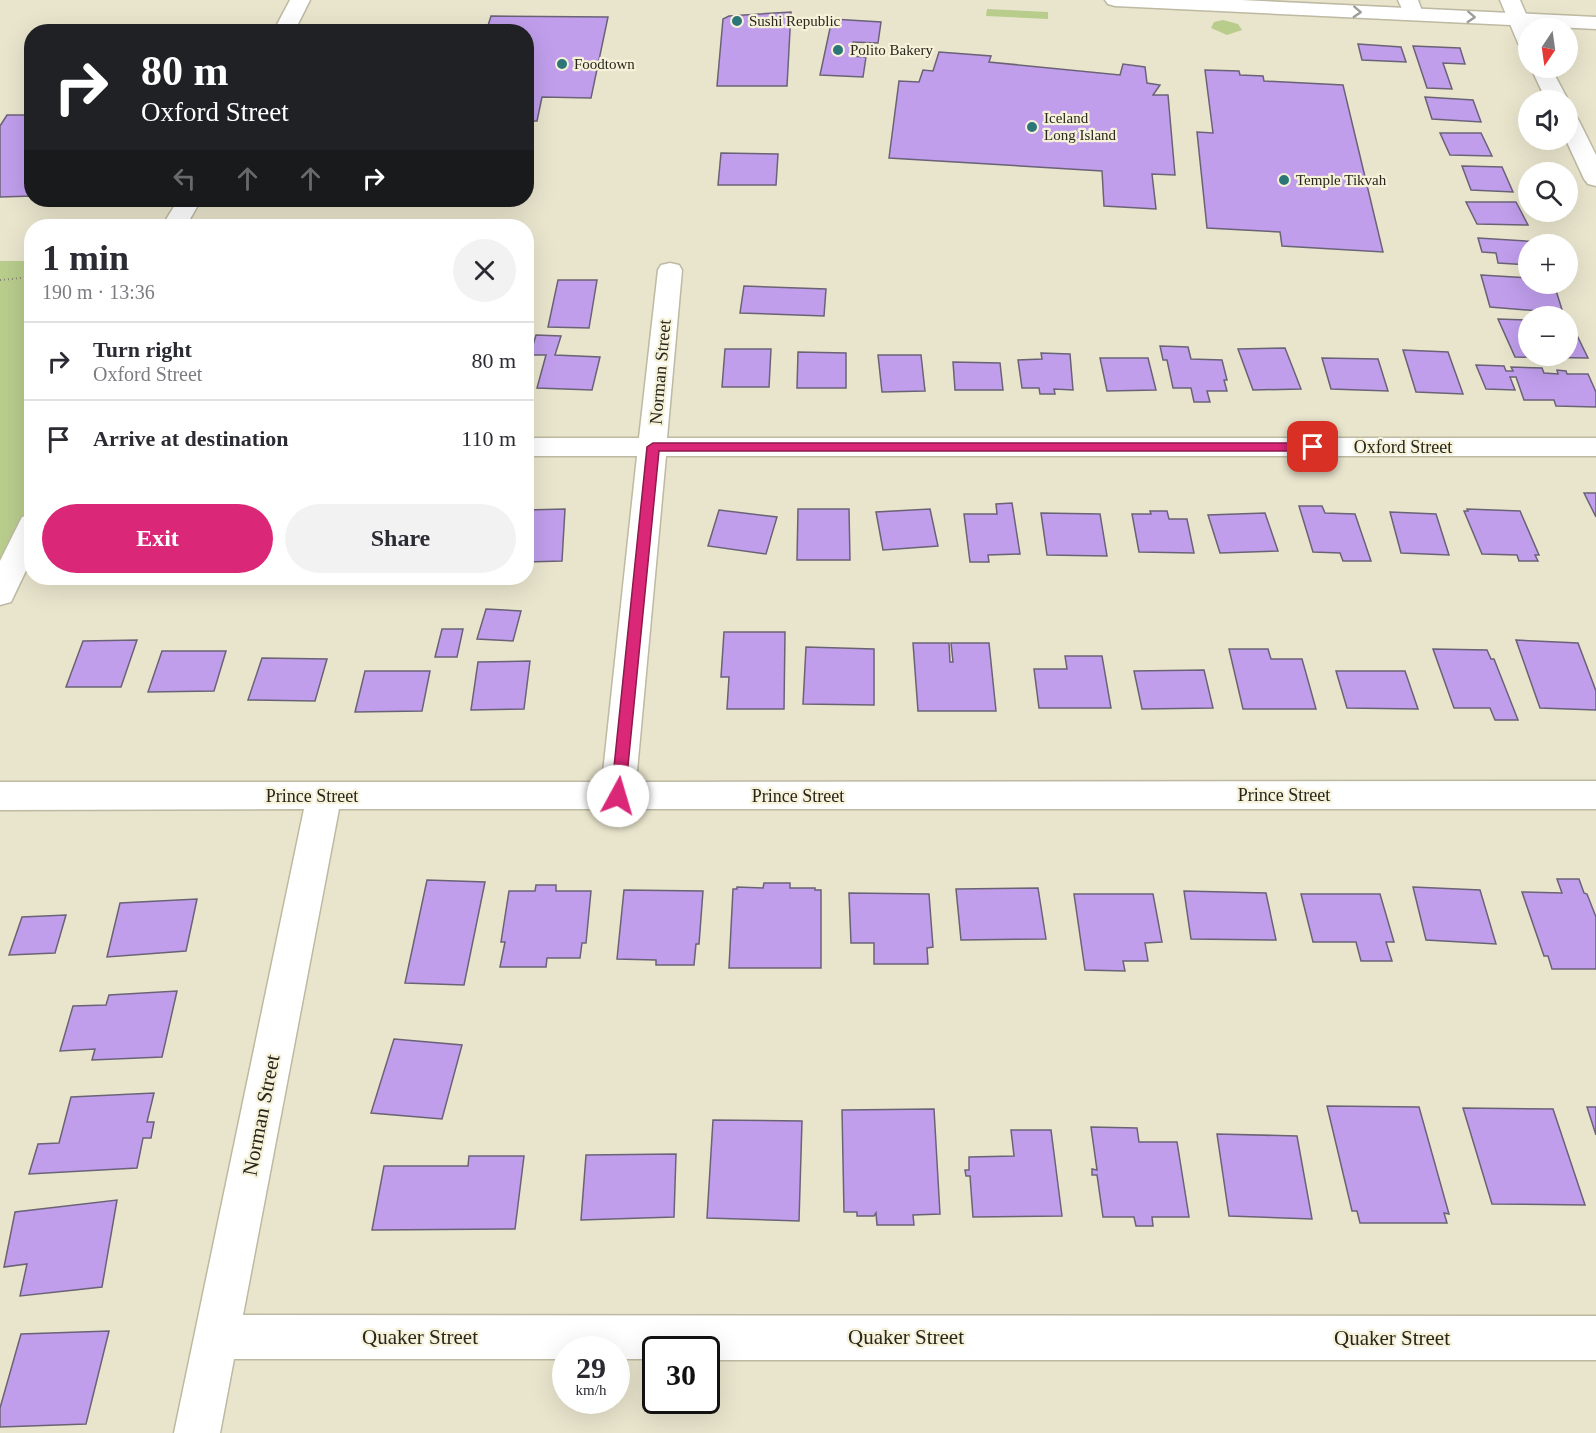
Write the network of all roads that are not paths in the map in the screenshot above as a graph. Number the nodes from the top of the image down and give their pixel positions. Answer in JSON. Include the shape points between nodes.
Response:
{"nodes":[{"id":1,"x":300,"y":0,"type":"edge"},
{"id":2,"x":1115,"y":0,"type":"edge"},
{"id":3,"x":1510,"y":0,"type":"edge"},
{"id":4,"x":1410,"y":7,"type":"edge"},
{"id":5,"x":1517,"y":19,"type":"junction"},
{"id":6,"x":1596,"y":23,"type":"edge"},
{"id":7,"x":287,"y":24,"type":"edge"},
{"id":8,"x":1578,"y":141,"type":"edge"},
{"id":9,"x":1596,"y":178,"type":"edge"},
{"id":10,"x":670,"y":270,"type":"dead end"},
{"id":11,"x":534,"y":447,"type":"edge"},
{"id":12,"x":653,"y":447,"type":"junction"},
{"id":13,"x":1596,"y":447,"type":"edge"},
{"id":14,"x":24,"y":542,"type":"edge"},
{"id":15,"x":0,"y":594,"type":"edge"},
{"id":16,"x":1596,"y":795,"type":"edge"},
{"id":17,"x":0,"y":796,"type":"edge"},
{"id":18,"x":324,"y":796,"type":"junction"},
{"id":19,"x":618,"y":796,"type":"junction"},
{"id":20,"x":217,"y":1337,"type":"junction"},
{"id":21,"x":1596,"y":1338,"type":"edge"},
{"id":22,"x":197,"y":1433,"type":"edge"}],
"edges":[{"from":1,"to":7,"type":"street"},
{"from":2,"to":4,"type":"street","one_way":true},
{"from":3,"to":5,"type":"street"},
{"from":4,"to":5,"type":"street","one_way":true},
{"from":5,"to":6,"type":"street"},
{"from":8,"to":9,"type":"street"},
{"from":10,"to":12,"type":"street","name":"Norman Street"},
{"from":11,"to":12,"type":"street","name":"Oxford Street"},
{"from":12,"to":13,"type":"street","name":"Oxford Street"},
{"from":12,"to":19,"type":"street","name":"Norman Street"},
{"from":14,"to":15,"type":"street"},
{"from":16,"to":19,"type":"street","name":"Prince Street"},
{"from":17,"to":18,"type":"street","name":"Prince Street"},
{"from":18,"to":19,"type":"street","name":"Prince Street"},
{"from":18,"to":20,"type":"street","name":"Norman Street"},
{"from":20,"to":21,"type":"street","name":"Quaker Street"},
{"from":20,"to":22,"type":"street","name":"Norman Street"}]}
